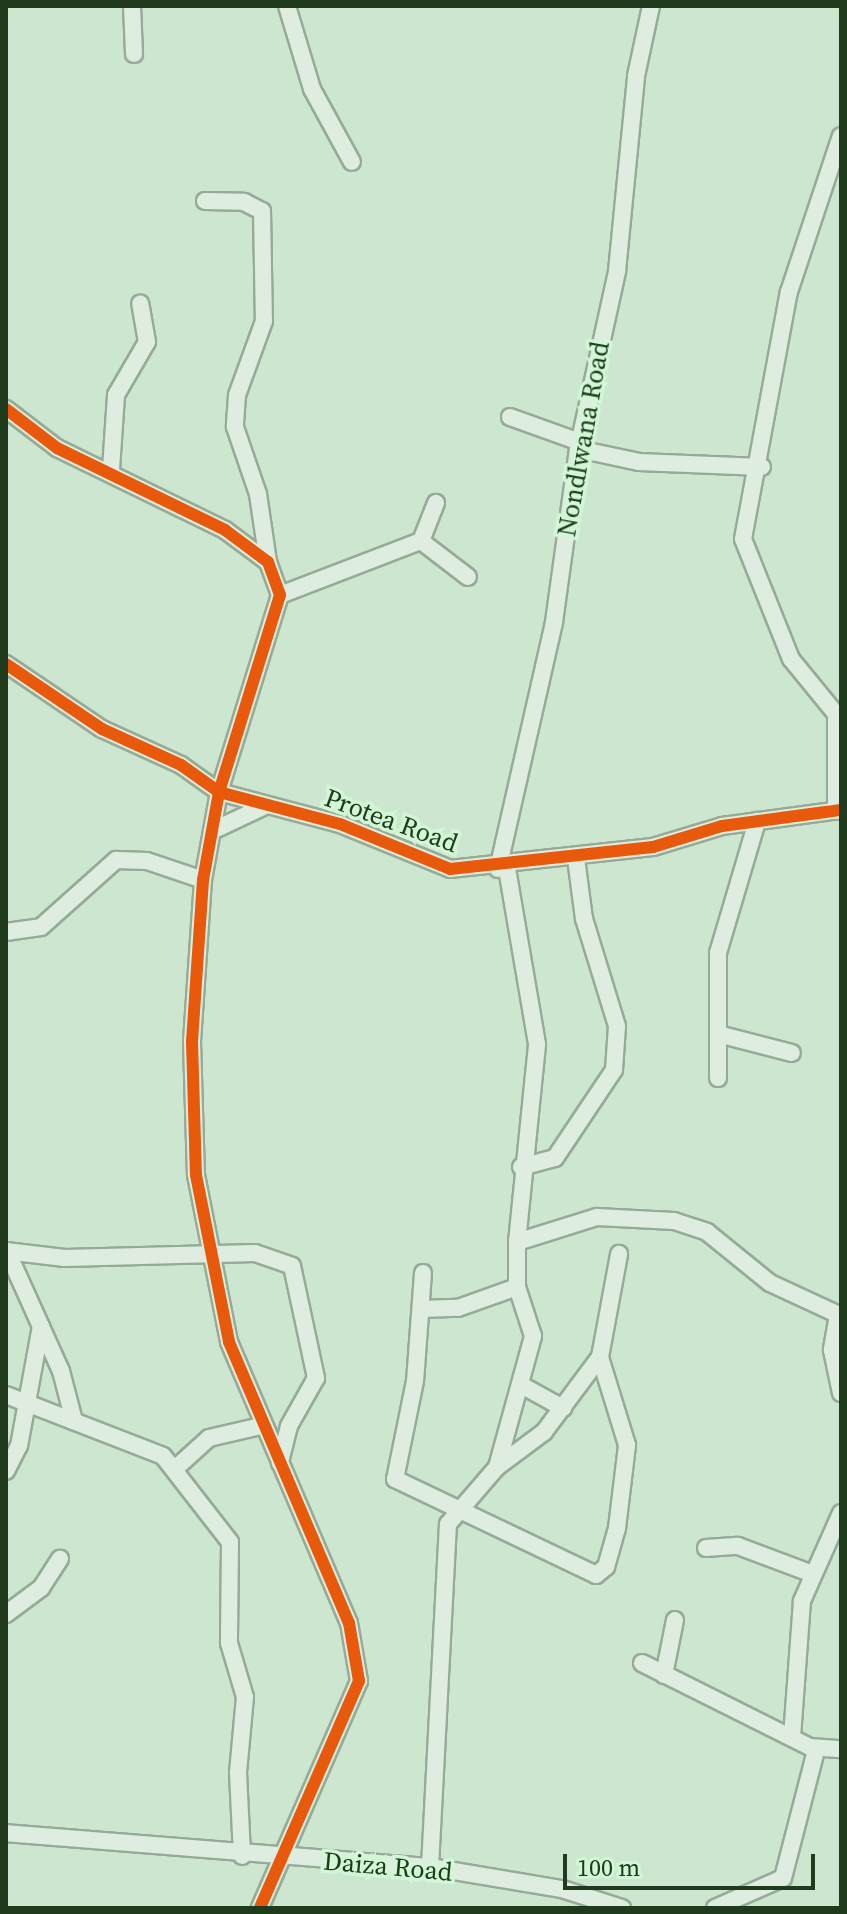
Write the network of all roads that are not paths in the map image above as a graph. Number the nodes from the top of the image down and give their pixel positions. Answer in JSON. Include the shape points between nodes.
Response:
{"nodes":[{"id":1,"x":132,"y":6,"type":"edge"},
{"id":2,"x":287,"y":6,"type":"edge"},
{"id":3,"x":651,"y":6,"type":"edge"},
{"id":4,"x":134,"y":54,"type":"dead end"},
{"id":5,"x":841,"y":136,"type":"edge"},
{"id":6,"x":352,"y":162,"type":"dead end"},
{"id":7,"x":205,"y":201,"type":"dead end"},
{"id":8,"x":140,"y":304,"type":"dead end"},
{"id":9,"x":6,"y":409,"type":"edge"},
{"id":10,"x":510,"y":417,"type":"dead end"},
{"id":11,"x":579,"y":445,"type":"junction"},
{"id":12,"x":762,"y":467,"type":"junction"},
{"id":13,"x":111,"y":469,"type":"junction"},
{"id":14,"x":436,"y":503,"type":"dead end"},
{"id":15,"x":421,"y":541,"type":"junction"},
{"id":16,"x":268,"y":562,"type":"junction"},
{"id":17,"x":468,"y":577,"type":"dead end"},
{"id":18,"x":280,"y":595,"type":"junction"},
{"id":19,"x":6,"y":664,"type":"edge"},
{"id":20,"x":219,"y":792,"type":"junction"},
{"id":21,"x":267,"y":805,"type":"junction"},
{"id":22,"x":838,"y":811,"type":"edge"},
{"id":23,"x":757,"y":821,"type":"junction"},
{"id":24,"x":212,"y":831,"type":"junction"},
{"id":25,"x":576,"y":858,"type":"junction"},
{"id":26,"x":502,"y":869,"type":"junction"},
{"id":27,"x":203,"y":880,"type":"junction"},
{"id":28,"x":6,"y":932,"type":"edge"},
{"id":29,"x":722,"y":1035,"type":"junction"},
{"id":30,"x":792,"y":1053,"type":"dead end"},
{"id":31,"x":718,"y":1078,"type":"dead end"},
{"id":32,"x":521,"y":1167,"type":"junction"},
{"id":33,"x":517,"y":1242,"type":"junction"},
{"id":34,"x":7,"y":1251,"type":"edge"},
{"id":35,"x":619,"y":1254,"type":"dead end"},
{"id":36,"x":212,"y":1255,"type":"junction"},
{"id":37,"x":423,"y":1273,"type":"dead end"},
{"id":38,"x":517,"y":1287,"type":"junction"},
{"id":39,"x":421,"y":1309,"type":"junction"},
{"id":40,"x":840,"y":1316,"type":"edge"},
{"id":41,"x":41,"y":1326,"type":"junction"},
{"id":42,"x":600,"y":1357,"type":"junction"},
{"id":43,"x":523,"y":1386,"type":"junction"},
{"id":44,"x":841,"y":1393,"type":"edge"},
{"id":45,"x":6,"y":1395,"type":"edge"},
{"id":46,"x":26,"y":1406,"type":"junction"},
{"id":47,"x":563,"y":1408,"type":"junction"},
{"id":48,"x":74,"y":1421,"type":"junction"},
{"id":49,"x":261,"y":1426,"type":"junction"},
{"id":50,"x":280,"y":1463,"type":"junction"},
{"id":51,"x":177,"y":1467,"type":"junction"},
{"id":52,"x":497,"y":1467,"type":"junction"},
{"id":53,"x":6,"y":1471,"type":"edge"},
{"id":54,"x":460,"y":1505,"type":"junction"},
{"id":55,"x":841,"y":1513,"type":"edge"},
{"id":56,"x":706,"y":1548,"type":"dead end"},
{"id":57,"x":60,"y":1559,"type":"dead end"},
{"id":58,"x":810,"y":1573,"type":"junction"},
{"id":59,"x":6,"y":1614,"type":"edge"},
{"id":60,"x":675,"y":1620,"type":"dead end"},
{"id":61,"x":642,"y":1663,"type":"dead end"},
{"id":62,"x":664,"y":1675,"type":"junction"},
{"id":63,"x":792,"y":1737,"type":"junction"},
{"id":64,"x":841,"y":1749,"type":"edge"},
{"id":65,"x":816,"y":1750,"type":"junction"},
{"id":66,"x":6,"y":1833,"type":"edge"},
{"id":67,"x":242,"y":1856,"type":"junction"},
{"id":68,"x":282,"y":1859,"type":"junction"},
{"id":69,"x":430,"y":1867,"type":"junction"},
{"id":70,"x":260,"y":1908,"type":"edge"},
{"id":71,"x":622,"y":1908,"type":"edge"},
{"id":72,"x":715,"y":1908,"type":"edge"}],
"edges":[{"from":1,"to":4,"type":"street"},
{"from":2,"to":6,"type":"street","via":[[312,89]]},
{"from":3,"to":11,"type":"street","name":"Nondlwana Road","via":[[636,76],[621,247]]},
{"from":5,"to":12,"type":"street","via":[[789,292]]},
{"from":7,"to":16,"type":"street","via":[[244,202],[262,211],[264,321],[240,386],[235,427],[258,494]]},
{"from":8,"to":13,"type":"street","via":[[147,342],[116,395]]},
{"from":9,"to":13,"type":"street","via":[[57,448]]},
{"from":10,"to":11,"type":"street"},
{"from":11,"to":12,"type":"street","via":[[639,462]]},
{"from":11,"to":26,"type":"street","name":"Nondlwana Road","via":[[554,622]]},
{"from":12,"to":22,"type":"street","via":[[745,547],[791,659],[836,714]]},
{"from":13,"to":16,"type":"street","via":[[225,530]]},
{"from":14,"to":15,"type":"street"},
{"from":15,"to":17,"type":"street"},
{"from":15,"to":18,"type":"street"},
{"from":16,"to":18,"type":"street"},
{"from":18,"to":20,"type":"street"},
{"from":19,"to":20,"type":"street","name":"Protea Road","via":[[102,729],[181,765]]},
{"from":20,"to":21,"type":"street","name":"Protea Road"},
{"from":20,"to":24,"type":"street"},
{"from":21,"to":24,"type":"street"},
{"from":21,"to":26,"type":"street","name":"Protea Road","via":[[340,824],[450,869]]},
{"from":22,"to":23,"type":"street","name":"Protea Road"},
{"from":23,"to":25,"type":"street","name":"Protea Road"},
{"from":23,"to":29,"type":"street","via":[[718,953]]},
{"from":24,"to":27,"type":"street"},
{"from":25,"to":26,"type":"street","name":"Protea Road"},
{"from":25,"to":32,"type":"street","via":[[584,919],[617,1026],[614,1070],[555,1158]]},
{"from":26,"to":32,"type":"street","via":[[537,1044]]},
{"from":27,"to":28,"type":"street","via":[[147,861],[116,860],[41,927]]},
{"from":27,"to":36,"type":"street","via":[[191,1104]]},
{"from":29,"to":30,"type":"street"},
{"from":29,"to":31,"type":"street"},
{"from":32,"to":33,"type":"street"},
{"from":33,"to":38,"type":"street"},
{"from":33,"to":40,"type":"street","via":[[597,1217],[674,1221],[707,1232],[770,1283]]},
{"from":34,"to":36,"type":"street","via":[[65,1258]]},
{"from":34,"to":41,"type":"street"},
{"from":35,"to":42,"type":"street"},
{"from":36,"to":49,"type":"street","via":[[229,1342]]},
{"from":36,"to":50,"type":"street","via":[[271,1255],[296,1274],[316,1378],[289,1426]]},
{"from":37,"to":39,"type":"street"},
{"from":38,"to":39,"type":"street","via":[[458,1308]]},
{"from":38,"to":43,"type":"street","via":[[533,1336]]},
{"from":39,"to":54,"type":"street","via":[[395,1479]]},
{"from":40,"to":44,"type":"street","via":[[832,1350]]},
{"from":41,"to":46,"type":"street"},
{"from":41,"to":48,"type":"street"},
{"from":42,"to":47,"type":"street"},
{"from":42,"to":54,"type":"street","via":[[627,1445],[604,1572],[575,1568]]},
{"from":43,"to":47,"type":"street"},
{"from":43,"to":52,"type":"street"},
{"from":45,"to":46,"type":"street"},
{"from":46,"to":48,"type":"street"},
{"from":46,"to":53,"type":"street"},
{"from":47,"to":52,"type":"street"},
{"from":48,"to":51,"type":"street"},
{"from":49,"to":50,"type":"street"},
{"from":49,"to":51,"type":"street","via":[[209,1438]]},
{"from":50,"to":68,"type":"street","via":[[349,1623],[359,1681]]},
{"from":51,"to":67,"type":"street","via":[[233,1557],[229,1643],[245,1697],[238,1773]]},
{"from":52,"to":54,"type":"street"},
{"from":54,"to":69,"type":"street","via":[[447,1535]]},
{"from":55,"to":58,"type":"street"},
{"from":56,"to":58,"type":"street","via":[[738,1546]]},
{"from":57,"to":59,"type":"street","via":[[41,1588]]},
{"from":58,"to":63,"type":"street","via":[[799,1624]]},
{"from":60,"to":62,"type":"street"},
{"from":61,"to":62,"type":"street"},
{"from":62,"to":63,"type":"street"},
{"from":63,"to":65,"type":"street"},
{"from":64,"to":65,"type":"street"},
{"from":65,"to":72,"type":"street","via":[[783,1878]]},
{"from":66,"to":67,"type":"street","name":"Daiza Road"},
{"from":67,"to":68,"type":"street","name":"Daiza Road"},
{"from":68,"to":69,"type":"street","name":"Daiza Road"},
{"from":68,"to":70,"type":"street"},
{"from":69,"to":71,"type":"street","name":"Daiza Road","via":[[562,1889]]}]}
